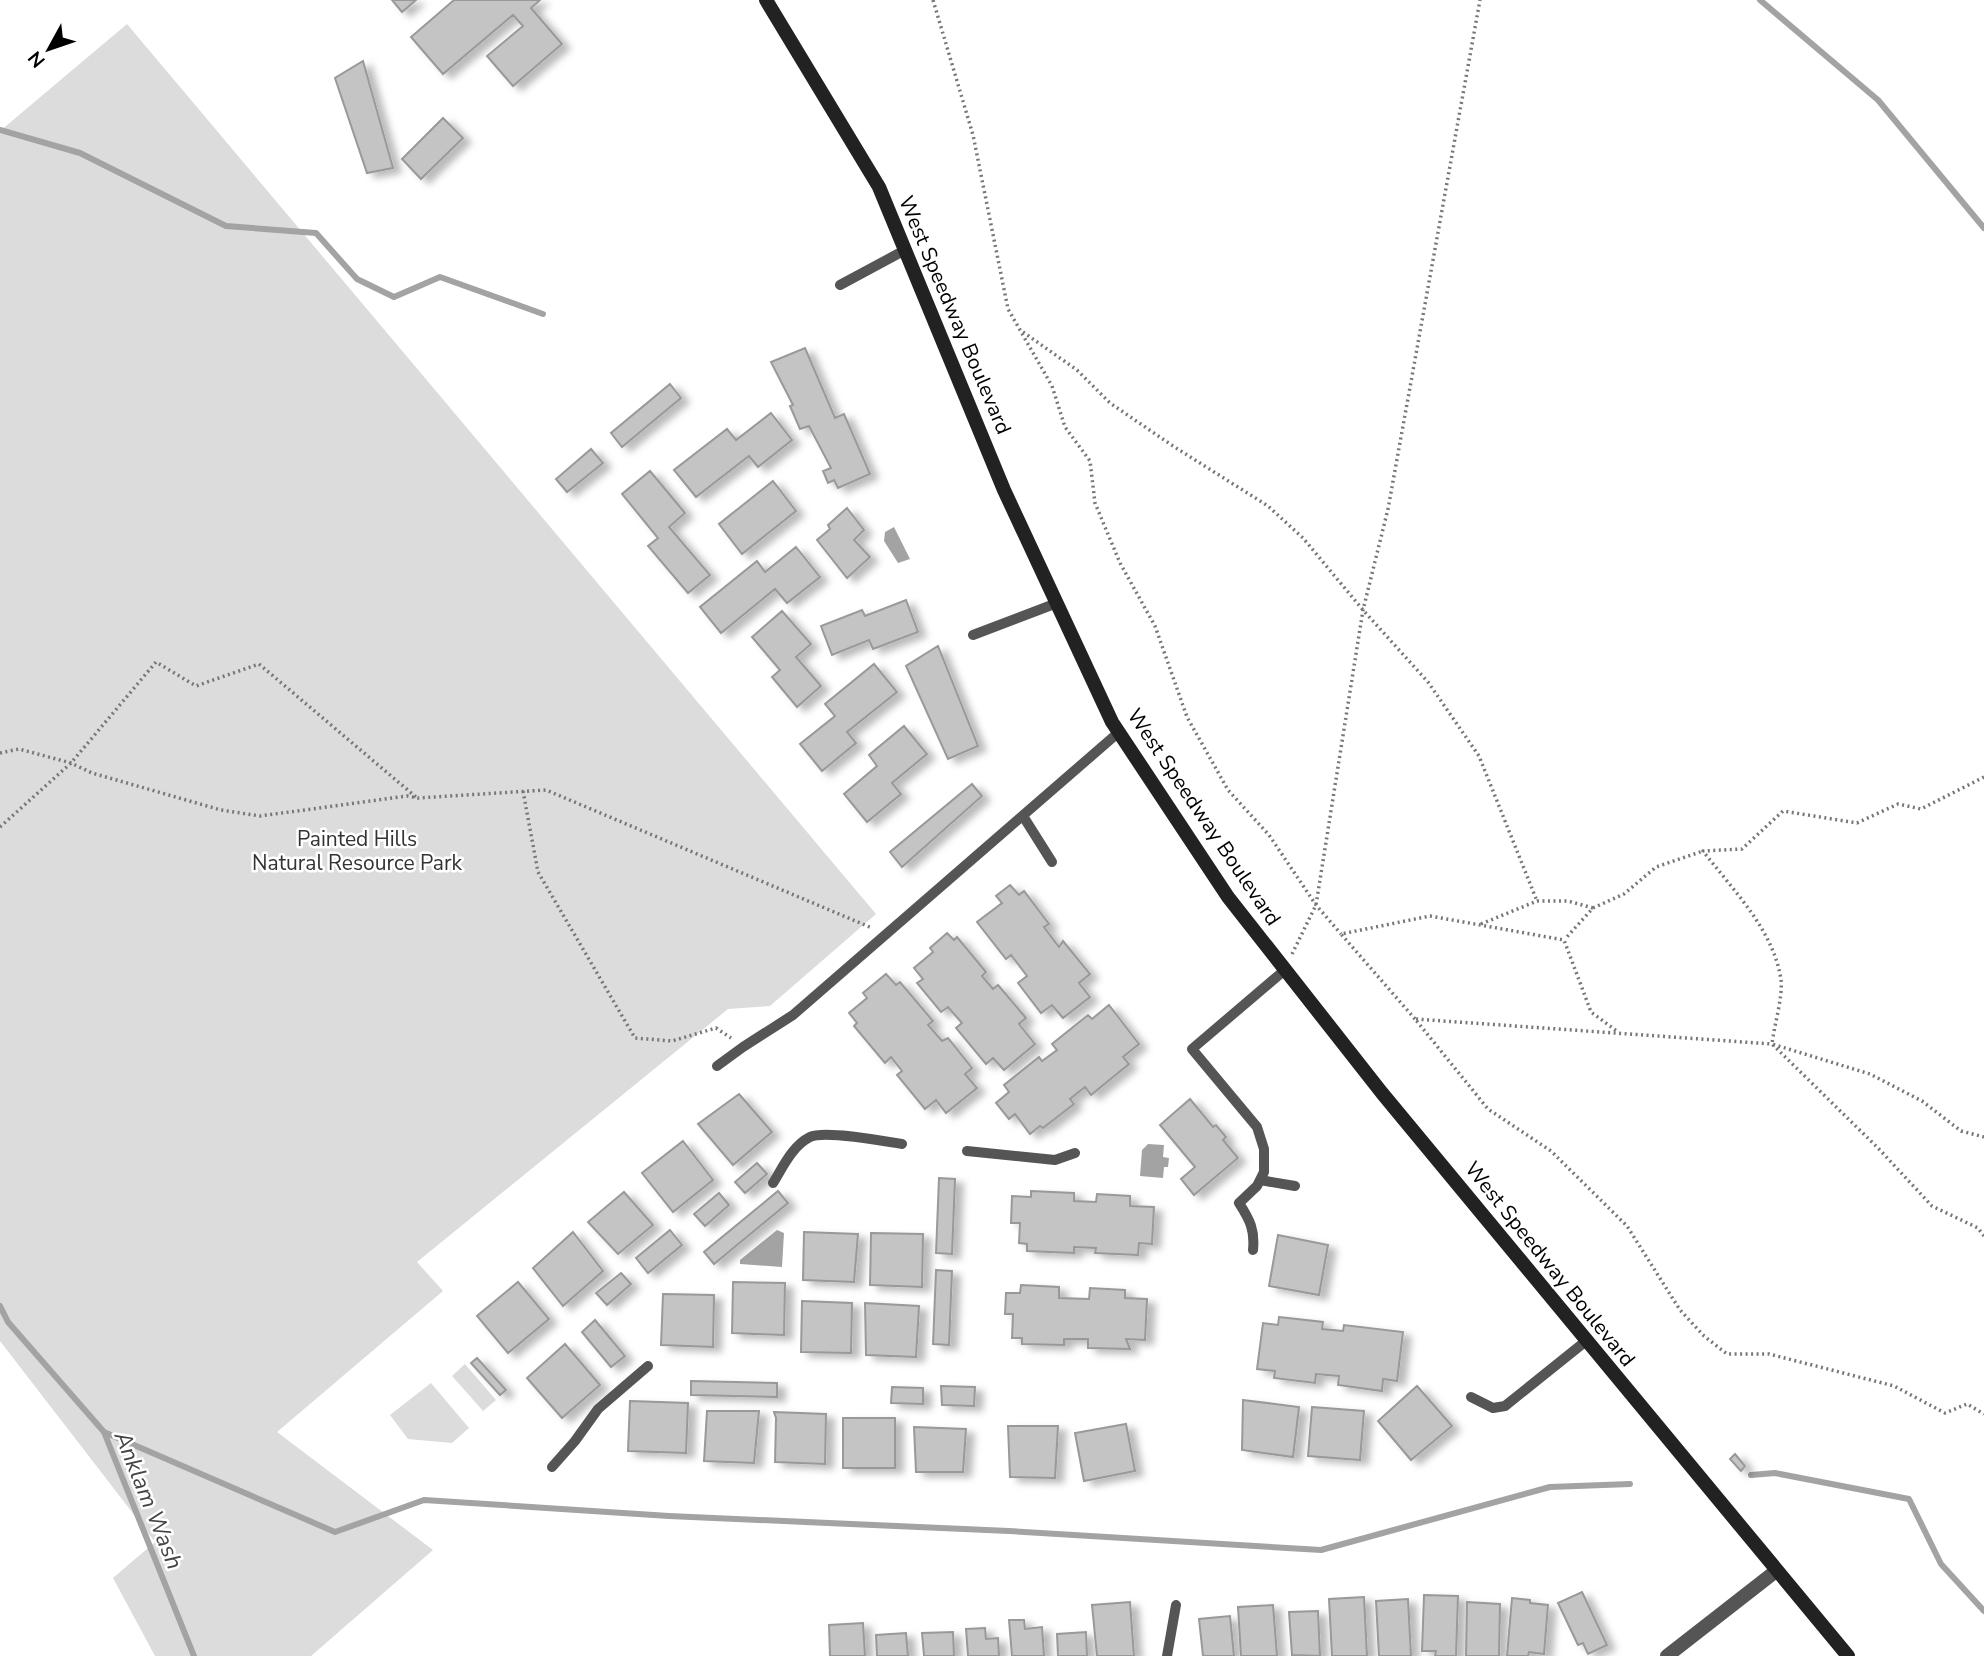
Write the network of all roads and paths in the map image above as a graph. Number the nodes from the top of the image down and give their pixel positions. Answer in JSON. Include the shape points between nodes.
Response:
{"nodes":[{"id":1,"x":766,"y":0,"type":"edge"},
{"id":2,"x":933,"y":0,"type":"edge"},
{"id":3,"x":1480,"y":0,"type":"edge"},
{"id":4,"x":905,"y":250,"type":"junction"},
{"id":5,"x":840,"y":285,"type":"dead end"},
{"id":6,"x":1020,"y":330,"type":"junction"},
{"id":7,"x":1057,"y":603,"type":"junction"},
{"id":8,"x":1363,"y":610,"type":"junction"},
{"id":9,"x":973,"y":635,"type":"dead end"},
{"id":10,"x":1119,"y":732,"type":"junction"},
{"id":11,"x":0,"y":753,"type":"edge"},
{"id":12,"x":71,"y":762,"type":"junction"},
{"id":13,"x":1984,"y":777,"type":"edge"},
{"id":14,"x":523,"y":791,"type":"junction"},
{"id":15,"x":418,"y":798,"type":"junction"},
{"id":16,"x":1023,"y":816,"type":"junction"},
{"id":17,"x":0,"y":828,"type":"edge"},
{"id":18,"x":1703,"y":851,"type":"junction"},
{"id":19,"x":1052,"y":862,"type":"dead end"},
{"id":20,"x":1537,"y":901,"type":"junction"},
{"id":21,"x":1315,"y":905,"type":"junction"},
{"id":22,"x":1593,"y":908,"type":"junction"},
{"id":23,"x":1479,"y":925,"type":"junction"},
{"id":24,"x":886,"y":934,"type":"junction"},
{"id":25,"x":1341,"y":934,"type":"junction"},
{"id":26,"x":1564,"y":940,"type":"junction"},
{"id":27,"x":1286,"y":969,"type":"junction"},
{"id":28,"x":1415,"y":1018,"type":"junction"},
{"id":29,"x":1620,"y":1033,"type":"junction"},
{"id":30,"x":1772,"y":1044,"type":"junction"},
{"id":31,"x":743,"y":1046,"type":"junction"},
{"id":32,"x":717,"y":1066,"type":"dead end"},
{"id":33,"x":1984,"y":1137,"type":"edge"},
{"id":34,"x":902,"y":1144,"type":"dead end"},
{"id":35,"x":967,"y":1151,"type":"dead end"},
{"id":36,"x":1075,"y":1153,"type":"dead end"},
{"id":37,"x":1260,"y":1180,"type":"junction"},
{"id":38,"x":773,"y":1183,"type":"dead end"},
{"id":39,"x":1295,"y":1186,"type":"dead end"},
{"id":40,"x":1984,"y":1236,"type":"edge"},
{"id":41,"x":1253,"y":1250,"type":"dead end"},
{"id":42,"x":1586,"y":1341,"type":"junction"},
{"id":43,"x":648,"y":1366,"type":"dead end"},
{"id":44,"x":1471,"y":1397,"type":"dead end"},
{"id":45,"x":1984,"y":1414,"type":"edge"},
{"id":46,"x":552,"y":1467,"type":"dead end"},
{"id":47,"x":1776,"y":1571,"type":"junction"},
{"id":48,"x":1176,"y":1605,"type":"dead end"},
{"id":49,"x":1167,"y":1656,"type":"edge"},
{"id":50,"x":1667,"y":1656,"type":"edge"},
{"id":51,"x":1848,"y":1656,"type":"edge"}],
"edges":[{"from":1,"to":4,"type":"main road","name":"West Speedway Boulevard","via":[[879,187]]},
{"from":2,"to":6,"type":"path","via":[[973,135],[1008,309]]},
{"from":3,"to":8,"type":"path","via":[[1388,509]]},
{"from":4,"to":5,"type":"lane"},
{"from":4,"to":7,"type":"main road","name":"West Speedway Boulevard","via":[[1004,490]]},
{"from":6,"to":8,"type":"path","via":[[1077,370],[1110,403],[1268,506],[1303,538]]},
{"from":6,"to":21,"type":"path","via":[[1052,386],[1065,427],[1090,461],[1095,503],[1119,563],[1155,626],[1187,717],[1228,790],[1269,835]]},
{"from":7,"to":9,"type":"lane"},
{"from":7,"to":10,"type":"main road","name":"West Speedway Boulevard"},
{"from":8,"to":20,"type":"path","via":[[1429,682],[1479,756]]},
{"from":8,"to":21,"type":"path"},
{"from":10,"to":16,"type":"lane"},
{"from":10,"to":27,"type":"main road","name":"West Speedway Boulevard","via":[[1228,897]]},
{"from":11,"to":12,"type":"path","via":[[19,750]]},
{"from":12,"to":15,"type":"path","via":[[92,773],[260,817]]},
{"from":12,"to":15,"type":"path","via":[[156,662],[196,685],[259,664]]},
{"from":12,"to":17,"type":"path"},
{"from":13,"to":18,"type":"path","via":[[1922,809],[1898,804],[1857,823],[1783,811],[1742,849]]},
{"from":14,"to":15,"type":"path"},
{"from":14,"to":24,"type":"path","via":[[546,790]]},
{"from":14,"to":31,"type":"path","via":[[538,872],[635,1038],[672,1041],[716,1028]]},
{"from":16,"to":19,"type":"lane"},
{"from":16,"to":24,"type":"lane"},
{"from":18,"to":22,"type":"path","via":[[1656,867],[1624,894]]},
{"from":18,"to":30,"type":"path","via":[[1773,951],[1781,982]]},
{"from":20,"to":22,"type":"path","via":[[1568,901]]},
{"from":20,"to":23,"type":"path"},
{"from":21,"to":25,"type":"path"},
{"from":21,"to":27,"type":"path"},
{"from":22,"to":26,"type":"path"},
{"from":23,"to":25,"type":"path","via":[[1430,916]]},
{"from":23,"to":26,"type":"path"},
{"from":24,"to":31,"type":"lane","via":[[793,1015]]},
{"from":25,"to":28,"type":"path"},
{"from":26,"to":29,"type":"path","via":[[1591,1012]]},
{"from":27,"to":37,"type":"lane","via":[[1192,1049],[1257,1127],[1264,1149]]},
{"from":27,"to":42,"type":"main road","name":"West Speedway Boulevard"},
{"from":28,"to":29,"type":"path"},
{"from":28,"to":45,"type":"path","via":[[1488,1109],[1551,1151],[1627,1226],[1680,1310],[1727,1354],[1769,1354],[1894,1386],[1945,1413],[1967,1404]]},
{"from":29,"to":30,"type":"path"},
{"from":30,"to":33,"type":"path","via":[[1870,1074],[1922,1101],[1961,1131]]},
{"from":30,"to":40,"type":"path","via":[[1932,1206],[1978,1228]]},
{"from":31,"to":32,"type":"lane"},
{"from":34,"to":38,"type":"lane","via":[[812,1136],[791,1153]]},
{"from":35,"to":36,"type":"lane","via":[[1055,1160]]},
{"from":37,"to":39,"type":"lane"},
{"from":37,"to":41,"type":"lane","via":[[1239,1203],[1255,1234]]},
{"from":42,"to":44,"type":"lane","via":[[1505,1406],[1493,1408]]},
{"from":42,"to":47,"type":"main road","name":"West Speedway Boulevard"},
{"from":43,"to":46,"type":"lane","via":[[598,1409]]},
{"from":47,"to":50,"type":"street"},
{"from":47,"to":51,"type":"main road","name":"West Speedway Boulevard"},
{"from":48,"to":49,"type":"lane"}]}
